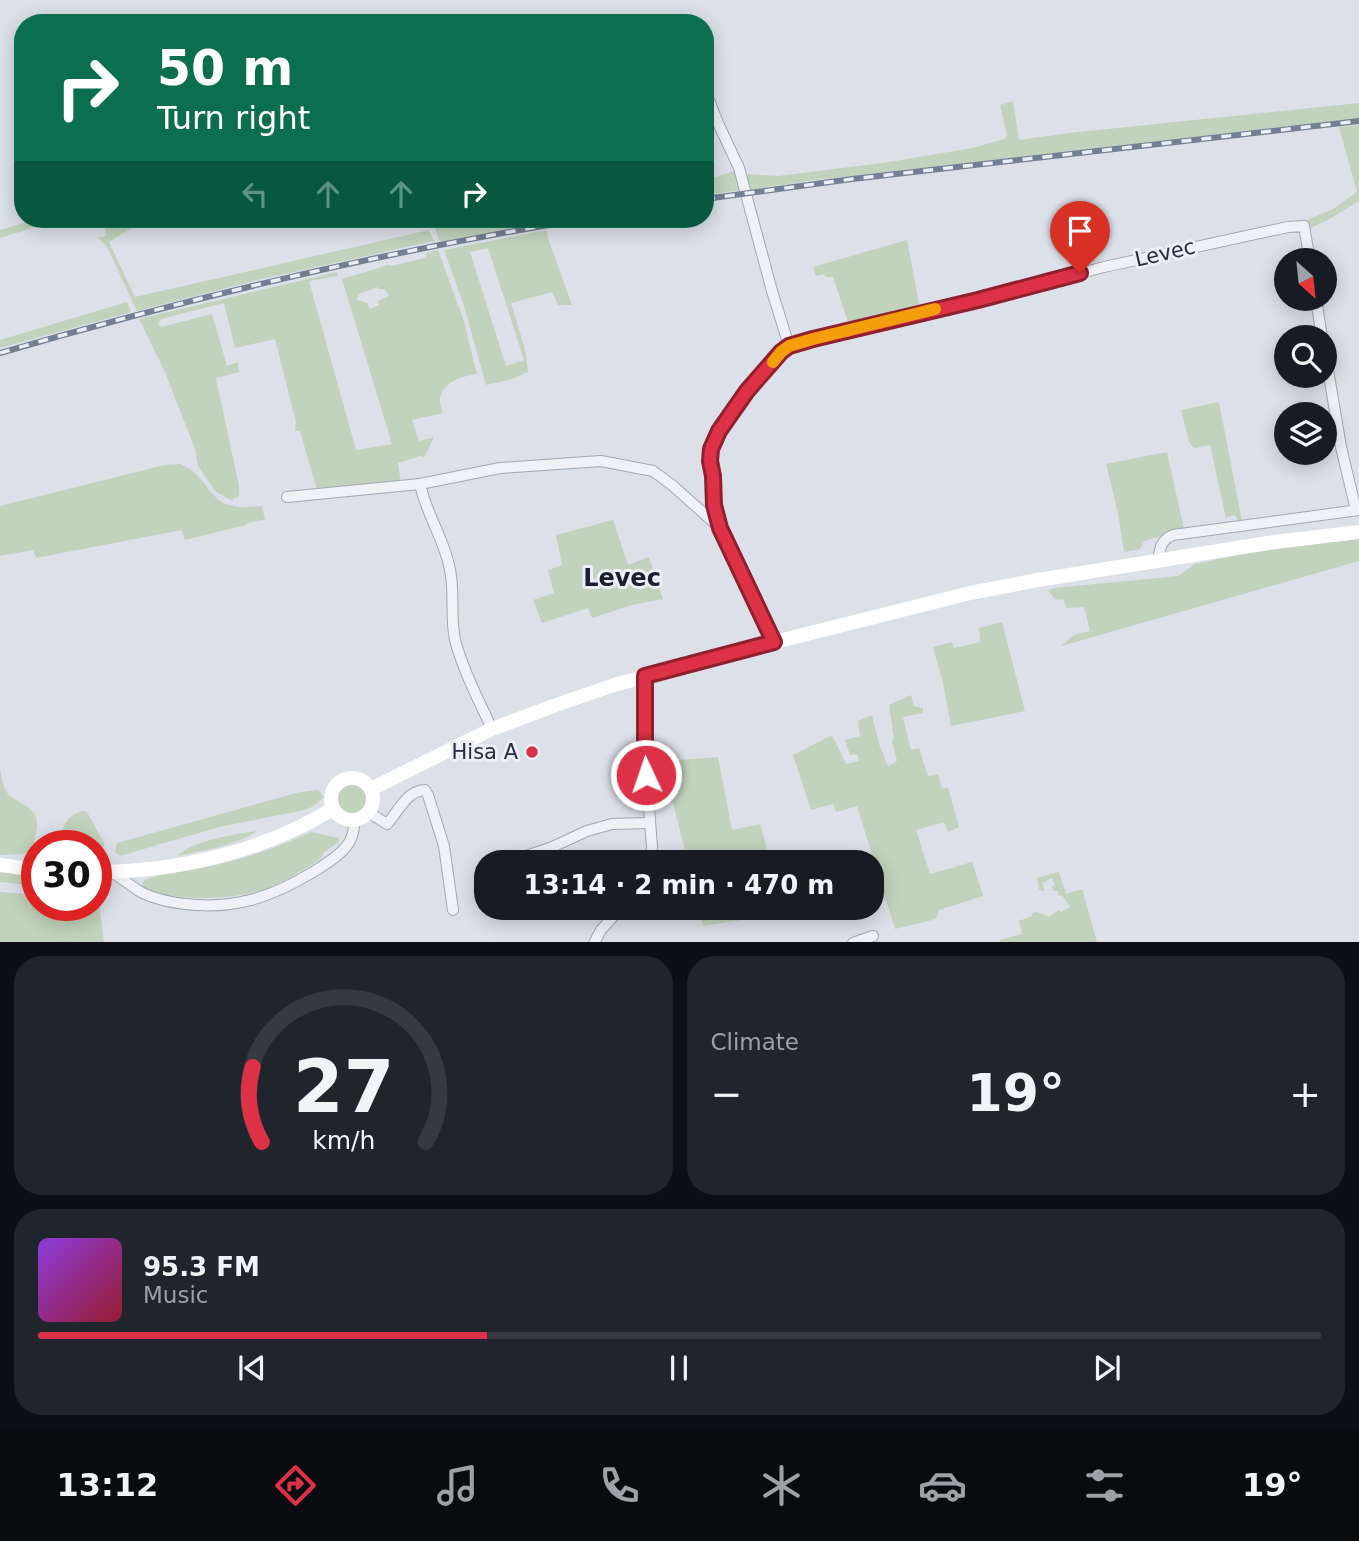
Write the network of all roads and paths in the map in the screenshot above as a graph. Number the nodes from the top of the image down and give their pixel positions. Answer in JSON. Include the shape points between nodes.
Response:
{"nodes":[{"id":1,"x":714,"y":113,"type":"edge"},
{"id":2,"x":1308,"y":248,"type":"edge"},
{"id":3,"x":789,"y":346,"type":"junction"},
{"id":4,"x":1331,"y":388,"type":"edge"},
{"id":5,"x":420,"y":484,"type":"junction"},
{"id":6,"x":287,"y":497,"type":"dead end"},
{"id":7,"x":1357,"y":510,"type":"edge"},
{"id":8,"x":720,"y":528,"type":"junction"},
{"id":9,"x":1359,"y":532,"type":"edge"},
{"id":10,"x":1158,"y":560,"type":"junction"},
{"id":11,"x":774,"y":642,"type":"junction"},
{"id":12,"x":645,"y":676,"type":"junction"},
{"id":13,"x":492,"y":729,"type":"junction"},
{"id":14,"x":371,"y":789,"type":"junction"},
{"id":15,"x":334,"y":809,"type":"junction"},
{"id":16,"x":368,"y":813,"type":"junction"},
{"id":17,"x":354,"y":820,"type":"junction"},
{"id":18,"x":650,"y":823,"type":"junction"},
{"id":19,"x":544,"y":850,"type":"edge"},
{"id":20,"x":652,"y":850,"type":"edge"},
{"id":21,"x":0,"y":865,"type":"edge"},
{"id":22,"x":21,"y":868,"type":"edge"},
{"id":23,"x":112,"y":872,"type":"joint"},
{"id":24,"x":453,"y":910,"type":"dead end"},
{"id":25,"x":610,"y":920,"type":"edge"},
{"id":26,"x":873,"y":936,"type":"dead end"},
{"id":27,"x":595,"y":942,"type":"edge"},
{"id":28,"x":856,"y":942,"type":"edge"}],
"edges":[{"from":1,"to":3,"type":"street","via":[[739,168]]},
{"from":2,"to":3,"type":"street","name":"Levec","via":[[1304,226],[1288,227],[1104,267]]},
{"from":3,"to":8,"type":"street","via":[[747,391],[711,449]]},
{"from":4,"to":7,"type":"street"},
{"from":5,"to":6,"type":"street"},
{"from":5,"to":8,"type":"street","via":[[500,468],[601,461],[653,471]]},
{"from":5,"to":13,"type":"street","via":[[450,570],[455,638]]},
{"from":7,"to":10,"type":"street","via":[[1173,536],[1166,538]]},
{"from":8,"to":11,"type":"street"},
{"from":9,"to":10,"type":"main road"},
{"from":10,"to":11,"type":"main road","via":[[970,593]]},
{"from":11,"to":12,"type":"main road"},
{"from":12,"to":13,"type":"main road"},
{"from":12,"to":18,"type":"street"},
{"from":13,"to":14,"type":"main road"},
{"from":14,"to":15,"type":"main road","via":[[359,779],[343,780],[332,793]]},
{"from":14,"to":16,"type":"main road"},
{"from":15,"to":17,"type":"main road"},
{"from":15,"to":23,"type":"main road","via":[[233,852]]},
{"from":16,"to":17,"type":"main road"},
{"from":16,"to":24,"type":"street","via":[[387,824],[405,800],[425,790],[444,846]]},
{"from":17,"to":23,"type":"street","via":[[348,846],[328,862],[290,886],[253,900],[195,905],[166,901],[140,892]]},
{"from":18,"to":19,"type":"street","via":[[612,824]]},
{"from":18,"to":20,"type":"street"},
{"from":21,"to":22,"type":"main road"},
{"from":25,"to":27,"type":"street"},
{"from":26,"to":28,"type":"street"}]}
